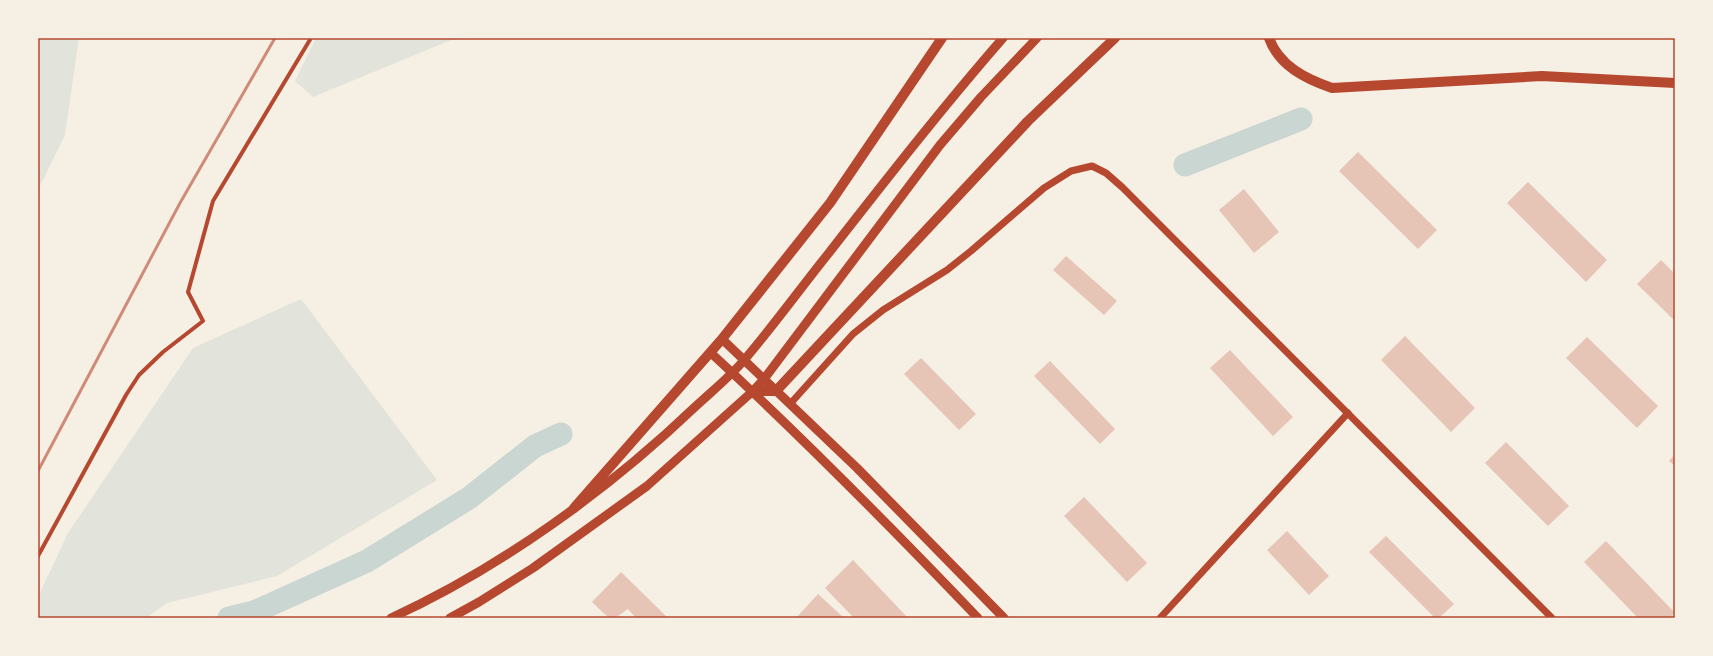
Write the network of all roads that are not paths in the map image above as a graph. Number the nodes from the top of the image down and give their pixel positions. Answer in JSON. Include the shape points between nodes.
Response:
{"nodes":[{"id":1,"x":311,"y":38,"type":"edge"},
{"id":2,"x":942,"y":38,"type":"edge"},
{"id":3,"x":1003,"y":38,"type":"edge"},
{"id":4,"x":1037,"y":38,"type":"edge"},
{"id":5,"x":1115,"y":38,"type":"edge"},
{"id":6,"x":1269,"y":38,"type":"edge"},
{"id":7,"x":1675,"y":83,"type":"edge"},
{"id":8,"x":722,"y":339,"type":"junction"},
{"id":9,"x":710,"y":353,"type":"junction"},
{"id":10,"x":744,"y":360,"type":"junction"},
{"id":11,"x":732,"y":372,"type":"junction"},
{"id":12,"x":764,"y":379,"type":"junction"},
{"id":13,"x":752,"y":391,"type":"junction"},
{"id":14,"x":776,"y":391,"type":"junction"},
{"id":15,"x":790,"y":404,"type":"junction"},
{"id":16,"x":1348,"y":413,"type":"junction"},
{"id":17,"x":574,"y":508,"type":"junction"},
{"id":18,"x":38,"y":556,"type":"edge"},
{"id":19,"x":391,"y":618,"type":"edge"},
{"id":20,"x":450,"y":618,"type":"edge"},
{"id":21,"x":978,"y":618,"type":"edge"},
{"id":22,"x":1004,"y":618,"type":"edge"},
{"id":23,"x":1160,"y":618,"type":"edge"},
{"id":24,"x":1552,"y":618,"type":"edge"}],
"edges":[{"from":1,"to":18,"type":"street","via":[[213,201],[188,292],[203,321],[163,352],[139,375]]},
{"from":2,"to":8,"type":"highway","via":[[830,203]]},
{"from":3,"to":10,"type":"main road","via":[[915,142]]},
{"from":4,"to":12,"type":"main road","via":[[940,145]]},
{"from":5,"to":14,"type":"highway","via":[[1028,121]]},
{"from":6,"to":7,"type":"highway","via":[[1278,55],[1292,68],[1310,80],[1332,88],[1542,76]]},
{"from":8,"to":9,"type":"highway"},
{"from":8,"to":10,"type":"main road"},
{"from":9,"to":11,"type":"main road"},
{"from":9,"to":17,"type":"highway"},
{"from":10,"to":11,"type":"main road"},
{"from":10,"to":12,"type":"main road"},
{"from":11,"to":13,"type":"main road"},
{"from":11,"to":17,"type":"main road","via":[[638,459]]},
{"from":12,"to":13,"type":"main road"},
{"from":12,"to":14,"type":"main road"},
{"from":13,"to":14,"type":"highway"},
{"from":13,"to":20,"type":"main road","via":[[647,486],[533,568]]},
{"from":13,"to":21,"type":"main road","via":[[874,510]]},
{"from":14,"to":15,"type":"main road"},
{"from":15,"to":16,"type":"street","via":[[854,334],[883,310],[947,270],[1044,188],[1071,171],[1092,166],[1106,173]]},
{"from":15,"to":22,"type":"main road","via":[[857,468]]},
{"from":16,"to":23,"type":"street"},
{"from":16,"to":24,"type":"street"},
{"from":17,"to":19,"type":"main road","via":[[463,581]]}]}
